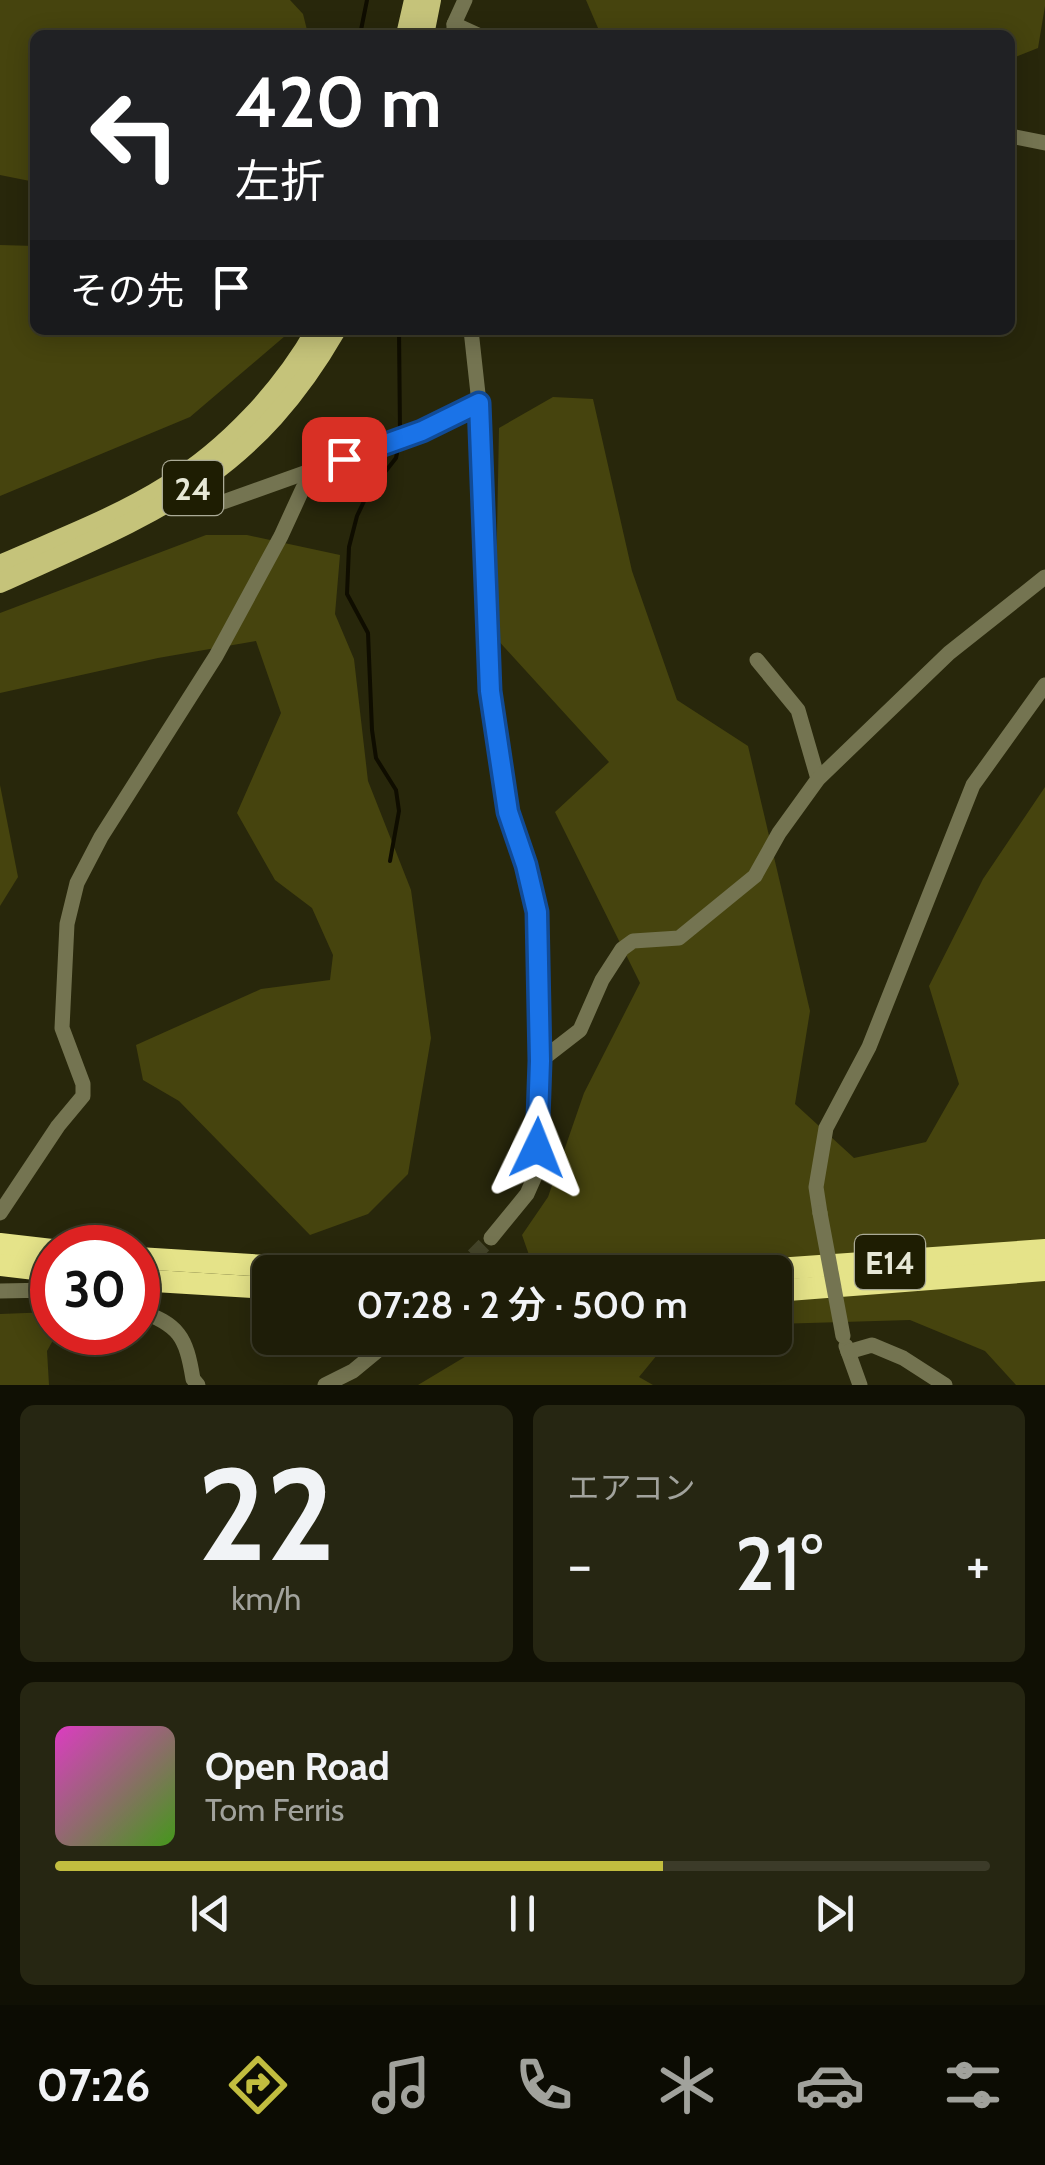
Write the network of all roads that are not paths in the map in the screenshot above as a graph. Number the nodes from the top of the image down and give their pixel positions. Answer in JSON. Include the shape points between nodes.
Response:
{"nodes":[{"id":1,"x":414,"y":0,"type":"edge"},
{"id":2,"x":431,"y":0,"type":"edge"},
{"id":3,"x":465,"y":0,"type":"edge"},
{"id":4,"x":407,"y":30,"type":"edge"},
{"id":5,"x":425,"y":30,"type":"edge"},
{"id":6,"x":454,"y":30,"type":"edge"},
{"id":7,"x":1015,"y":137,"type":"edge"},
{"id":8,"x":1045,"y":142,"type":"edge"},
{"id":9,"x":313,"y":335,"type":"edge"},
{"id":10,"x":333,"y":335,"type":"edge"},
{"id":11,"x":472,"y":335,"type":"edge"},
{"id":12,"x":479,"y":403,"type":"junction"},
{"id":13,"x":344,"y":459,"type":"junction"},
{"id":14,"x":182,"y":496,"type":"junction"},
{"id":15,"x":0,"y":565,"type":"edge"},
{"id":16,"x":1045,"y":576,"type":"edge"},
{"id":17,"x":0,"y":583,"type":"edge"},
{"id":18,"x":757,"y":660,"type":"dead end"},
{"id":19,"x":1045,"y":685,"type":"edge"},
{"id":20,"x":818,"y":779,"type":"junction"},
{"id":21,"x":540,"y":1061,"type":"junction"},
{"id":22,"x":3,"y":1209,"type":"edge"},
{"id":23,"x":491,"y":1238,"type":"tunnel mouth"},
{"id":24,"x":0,"y":1244,"type":"edge"},
{"id":25,"x":30,"y":1247,"type":"edge"},
{"id":26,"x":1045,"y":1250,"type":"edge"},
{"id":27,"x":160,"y":1259,"type":"edge"},
{"id":28,"x":0,"y":1265,"type":"edge"},
{"id":29,"x":252,"y":1265,"type":"edge"},
{"id":30,"x":30,"y":1268,"type":"edge"},
{"id":31,"x":792,"y":1268,"type":"edge"},
{"id":32,"x":1045,"y":1270,"type":"edge"},
{"id":33,"x":160,"y":1281,"type":"edge"},
{"id":34,"x":252,"y":1287,"type":"edge"},
{"id":35,"x":792,"y":1289,"type":"edge"},
{"id":36,"x":30,"y":1290,"type":"edge"},
{"id":37,"x":0,"y":1291,"type":"edge"},
{"id":38,"x":160,"y":1318,"type":"edge"},
{"id":39,"x":845,"y":1344,"type":"junction"},
{"id":40,"x":378,"y":1355,"type":"edge"},
{"id":41,"x":357,"y":1378,"type":"edge"},
{"id":42,"x":193,"y":1383,"type":"edge"},
{"id":43,"x":325,"y":1385,"type":"edge"},
{"id":44,"x":860,"y":1385,"type":"edge"},
{"id":45,"x":945,"y":1385,"type":"edge"}],
"edges":[{"from":1,"to":4,"type":"main road"},
{"from":2,"to":5,"type":"main road"},
{"from":3,"to":6,"type":"street"},
{"from":7,"to":8,"type":"street"},
{"from":9,"to":15,"type":"main road","number":"24","via":[[247,420],[169,485]]},
{"from":10,"to":14,"type":"main road","number":"24","via":[[262,432]]},
{"from":11,"to":12,"type":"street"},
{"from":12,"to":13,"type":"street"},
{"from":12,"to":21,"type":"street","via":[[487,664],[508,812],[537,912]]},
{"from":13,"to":14,"type":"street","via":[[209,507]]},
{"from":13,"to":22,"type":"street","via":[[344,470],[303,488],[216,656],[77,883],[67,924],[62,1028],[83,1096]]},
{"from":14,"to":17,"type":"main road","number":"24"},
{"from":16,"to":20,"type":"street","via":[[949,653]]},
{"from":18,"to":20,"type":"street","via":[[798,710]]},
{"from":19,"to":39,"type":"street","bridge":true,"via":[[973,785],[869,1048],[826,1128],[816,1187]]},
{"from":20,"to":21,"type":"street","via":[[755,876],[680,938],[633,941],[622,949],[580,1030]]},
{"from":21,"to":23,"type":"street","via":[[536,1176]]},
{"from":24,"to":25,"type":"highway"},
{"from":26,"to":31,"type":"highway","number":"E14"},
{"from":27,"to":29,"type":"highway"},
{"from":28,"to":30,"type":"highway"},
{"from":32,"to":35,"type":"highway","number":"E14"},
{"from":33,"to":34,"type":"highway"},
{"from":36,"to":37,"type":"street"},
{"from":38,"to":42,"type":"street","via":[[182,1334]]},
{"from":39,"to":44,"type":"street"},
{"from":39,"to":45,"type":"street","via":[[872,1344]]},
{"from":40,"to":41,"type":"street"},
{"from":41,"to":43,"type":"street"}]}
